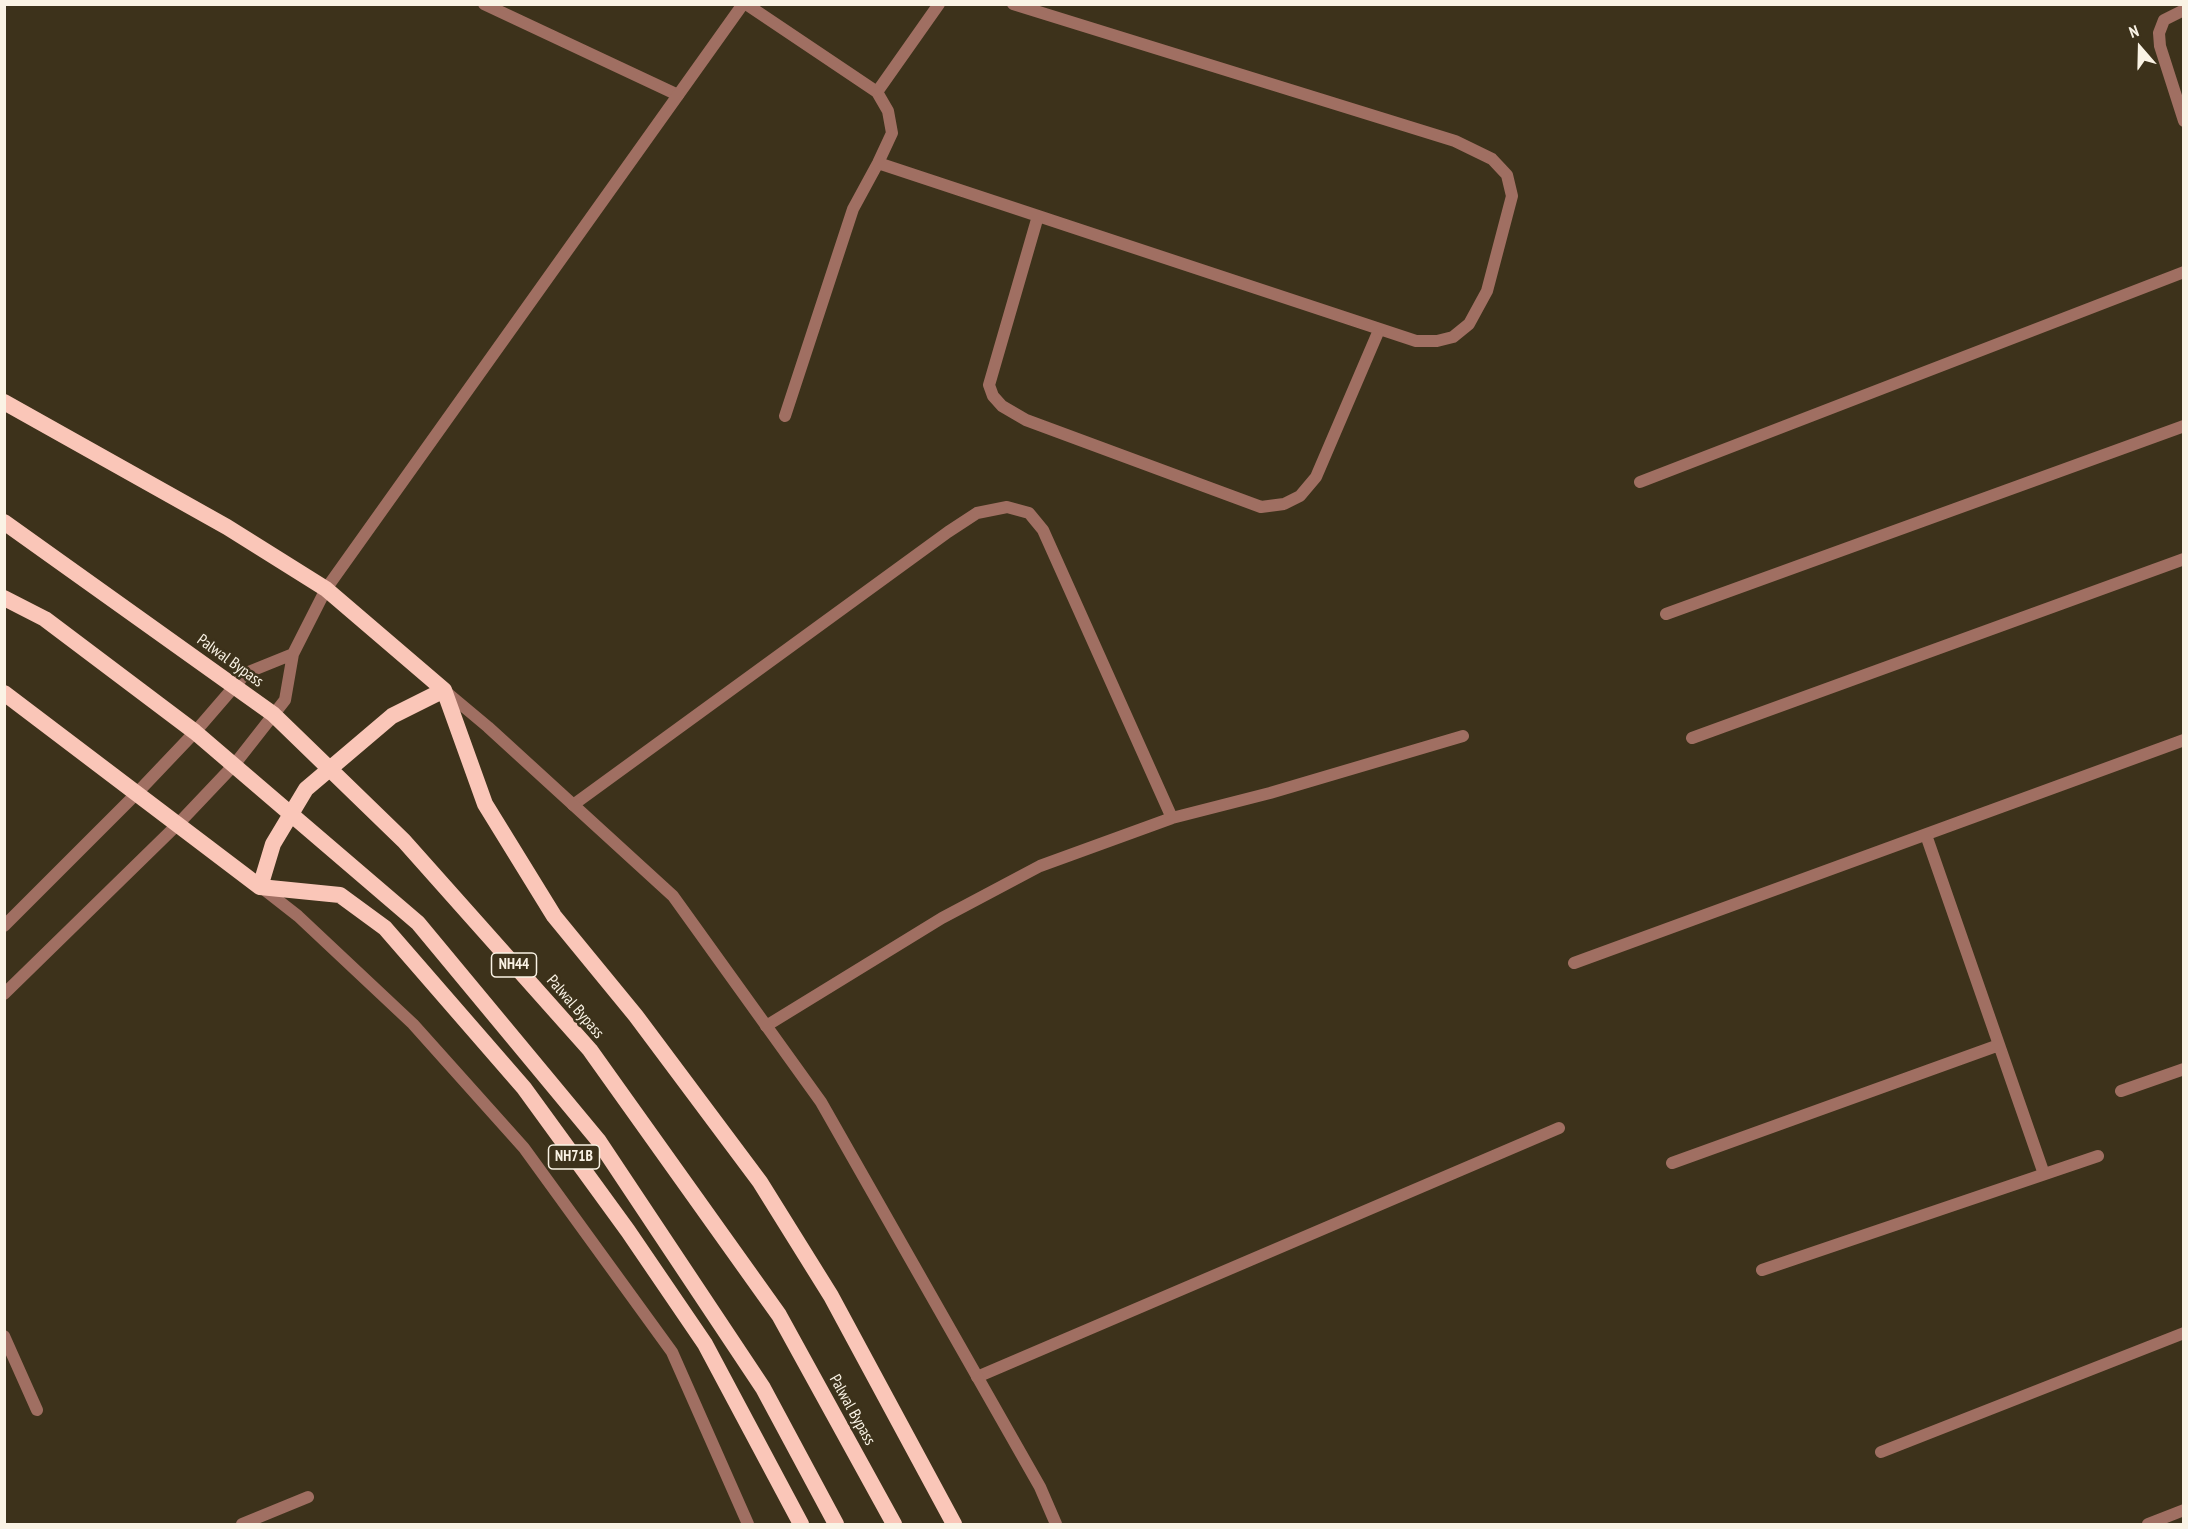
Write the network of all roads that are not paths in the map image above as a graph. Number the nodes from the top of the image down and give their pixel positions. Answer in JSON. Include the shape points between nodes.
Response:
{"nodes":[{"id":1,"x":484,"y":4,"type":"edge"},
{"id":2,"x":744,"y":4,"type":"edge"},
{"id":3,"x":939,"y":4,"type":"edge"},
{"id":4,"x":1013,"y":4,"type":"edge"},
{"id":5,"x":2184,"y":10,"type":"edge"},
{"id":6,"x":877,"y":92,"type":"junction"},
{"id":7,"x":678,"y":95,"type":"junction"},
{"id":8,"x":2184,"y":121,"type":"edge"},
{"id":9,"x":878,"y":163,"type":"junction"},
{"id":10,"x":1038,"y":216,"type":"junction"},
{"id":11,"x":2184,"y":272,"type":"edge"},
{"id":12,"x":1379,"y":330,"type":"junction"},
{"id":13,"x":4,"y":402,"type":"edge"},
{"id":14,"x":785,"y":416,"type":"dead end"},
{"id":15,"x":2184,"y":426,"type":"edge"},
{"id":16,"x":1640,"y":482,"type":"dead end"},
{"id":17,"x":4,"y":522,"type":"edge"},
{"id":18,"x":2184,"y":559,"type":"edge"},
{"id":19,"x":326,"y":589,"type":"junction"},
{"id":20,"x":4,"y":598,"type":"edge"},
{"id":21,"x":1666,"y":614,"type":"dead end"},
{"id":22,"x":293,"y":654,"type":"junction"},
{"id":23,"x":444,"y":690,"type":"junction"},
{"id":24,"x":4,"y":693,"type":"edge"},
{"id":25,"x":195,"y":732,"type":"junction"},
{"id":26,"x":1463,"y":736,"type":"dead end"},
{"id":27,"x":1692,"y":738,"type":"dead end"},
{"id":28,"x":2184,"y":740,"type":"edge"},
{"id":29,"x":234,"y":765,"type":"junction"},
{"id":30,"x":137,"y":793,"type":"junction"},
{"id":31,"x":573,"y":805,"type":"junction"},
{"id":32,"x":1172,"y":818,"type":"junction"},
{"id":33,"x":179,"y":823,"type":"junction"},
{"id":34,"x":1926,"y":835,"type":"junction"},
{"id":35,"x":260,"y":887,"type":"junction"},
{"id":36,"x":4,"y":926,"type":"edge"},
{"id":37,"x":1574,"y":963,"type":"dead end"},
{"id":38,"x":4,"y":994,"type":"edge"},
{"id":39,"x":766,"y":1026,"type":"junction"},
{"id":40,"x":1999,"y":1045,"type":"junction"},
{"id":41,"x":2184,"y":1069,"type":"edge"},
{"id":42,"x":2121,"y":1091,"type":"dead end"},
{"id":43,"x":1559,"y":1128,"type":"dead end"},
{"id":44,"x":2098,"y":1156,"type":"dead end"},
{"id":45,"x":1672,"y":1163,"type":"dead end"},
{"id":46,"x":2044,"y":1174,"type":"junction"},
{"id":47,"x":1762,"y":1270,"type":"dead end"},
{"id":48,"x":2184,"y":1332,"type":"edge"},
{"id":49,"x":4,"y":1336,"type":"edge"},
{"id":50,"x":977,"y":1377,"type":"junction"},
{"id":51,"x":38,"y":1410,"type":"dead end"},
{"id":52,"x":1881,"y":1452,"type":"dead end"},
{"id":53,"x":308,"y":1497,"type":"dead end"},
{"id":54,"x":2184,"y":1510,"type":"edge"},
{"id":55,"x":242,"y":1524,"type":"edge"},
{"id":56,"x":748,"y":1524,"type":"edge"},
{"id":57,"x":801,"y":1524,"type":"edge"},
{"id":58,"x":836,"y":1524,"type":"edge"},
{"id":59,"x":894,"y":1524,"type":"edge"},
{"id":60,"x":954,"y":1524,"type":"edge"},
{"id":61,"x":1056,"y":1524,"type":"edge"},
{"id":62,"x":2148,"y":1524,"type":"edge"}],
"edges":[{"from":1,"to":7,"type":"street"},
{"from":2,"to":6,"type":"street"},
{"from":2,"to":7,"type":"street"},
{"from":3,"to":6,"type":"street"},
{"from":4,"to":12,"type":"street","via":[[1455,141],[1492,159],[1507,175],[1512,196],[1487,291],[1469,324],[1453,337],[1437,341],[1416,341]]},
{"from":5,"to":8,"type":"street","via":[[2164,20],[2159,33]]},
{"from":6,"to":9,"type":"street","via":[[888,111],[892,133]]},
{"from":7,"to":19,"type":"street"},
{"from":9,"to":10,"type":"street"},
{"from":9,"to":14,"type":"street","via":[[853,209]]},
{"from":10,"to":12,"type":"street"},
{"from":10,"to":12,"type":"street","via":[[988,385],[993,396],[1026,420],[1261,507],[1284,504],[1300,496],[1316,477]]},
{"from":11,"to":16,"type":"street"},
{"from":13,"to":19,"type":"highway","via":[[227,527]]},
{"from":15,"to":21,"type":"street"},
{"from":17,"to":59,"type":"highway","name":"Palwal Bypass","number":"NH44","via":[[273,714],[404,842],[582,1042],[779,1315]]},
{"from":18,"to":27,"type":"street"},
{"from":19,"to":22,"type":"street"},
{"from":19,"to":23,"type":"highway"},
{"from":20,"to":25,"type":"highway","number":"NH44","via":[[45,620]]},
{"from":22,"to":25,"type":"street","via":[[246,673]]},
{"from":22,"to":29,"type":"street","via":[[285,700]]},
{"from":23,"to":31,"type":"street"},
{"from":23,"to":35,"type":"highway","via":[[392,716],[306,789],[273,844]]},
{"from":23,"to":60,"type":"highway","via":[[485,804],[554,916],[636,1016],[759,1182],[831,1296]]},
{"from":24,"to":30,"type":"highway"},
{"from":25,"to":29,"type":"highway","number":"NH44"},
{"from":25,"to":30,"type":"street"},
{"from":26,"to":32,"type":"street"},
{"from":28,"to":34,"type":"street"},
{"from":29,"to":33,"type":"street"},
{"from":29,"to":58,"type":"highway","number":"NH44","via":[[418,923],[598,1140],[763,1388]]},
{"from":30,"to":33,"type":"highway"},
{"from":30,"to":36,"type":"street"},
{"from":31,"to":32,"type":"street","via":[[948,532],[977,513],[1007,507],[1029,513],[1043,530]]},
{"from":31,"to":39,"type":"street","via":[[673,896]]},
{"from":32,"to":39,"type":"street","via":[[1040,866],[942,918]]},
{"from":33,"to":35,"type":"highway"},
{"from":33,"to":38,"type":"street"},
{"from":34,"to":37,"type":"street"},
{"from":34,"to":40,"type":"street"},
{"from":35,"to":56,"type":"street","via":[[298,916],[413,1024],[524,1148],[672,1352]]},
{"from":35,"to":57,"type":"highway","number":"NH71B","via":[[340,895],[385,928],[524,1088],[705,1344]]},
{"from":39,"to":50,"type":"street","via":[[821,1102]]},
{"from":40,"to":45,"type":"street"},
{"from":40,"to":46,"type":"street"},
{"from":41,"to":42,"type":"street"},
{"from":43,"to":50,"type":"street"},
{"from":44,"to":46,"type":"street"},
{"from":46,"to":47,"type":"street"},
{"from":48,"to":52,"type":"street"},
{"from":49,"to":51,"type":"street"},
{"from":50,"to":61,"type":"street","via":[[1040,1487]]},
{"from":53,"to":55,"type":"street"},
{"from":54,"to":62,"type":"street"}]}
